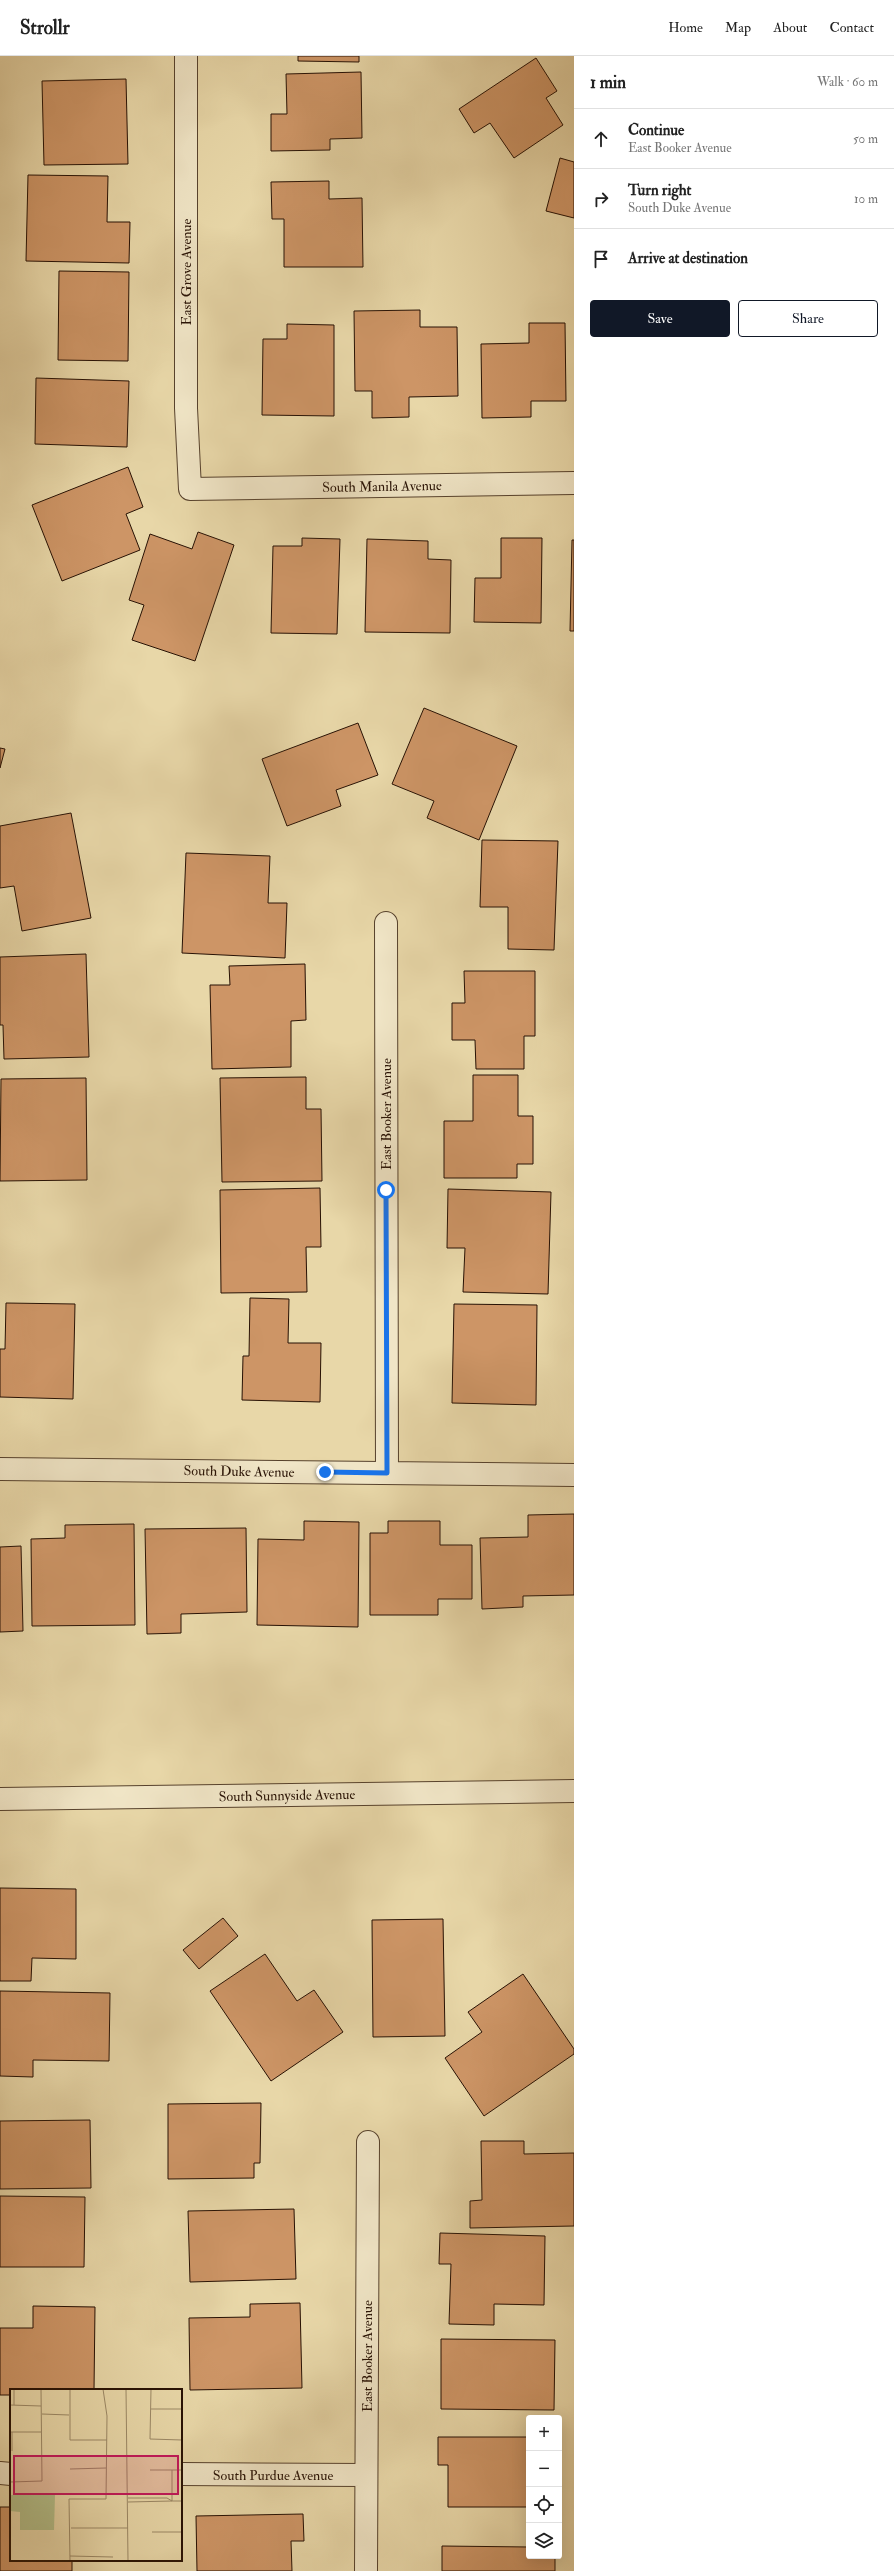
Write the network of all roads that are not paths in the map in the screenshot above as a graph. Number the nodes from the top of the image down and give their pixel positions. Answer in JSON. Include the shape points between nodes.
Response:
{"nodes":[{"id":1,"x":186,"y":56,"type":"edge"},
{"id":2,"x":574,"y":483,"type":"edge"},
{"id":3,"x":190,"y":488,"type":"joint"},
{"id":4,"x":386,"y":923,"type":"dead end"},
{"id":5,"x":0,"y":1469,"type":"edge"},
{"id":6,"x":387,"y":1473,"type":"junction"},
{"id":7,"x":574,"y":1475,"type":"edge"},
{"id":8,"x":574,"y":1792,"type":"edge"},
{"id":9,"x":0,"y":1799,"type":"edge"},
{"id":10,"x":368,"y":2142,"type":"dead end"},
{"id":11,"x":182,"y":2474,"type":"edge"},
{"id":12,"x":366,"y":2475,"type":"junction"},
{"id":13,"x":366,"y":2571,"type":"edge"}],
"edges":[{"from":1,"to":3,"type":"street","name":"East Grove Avenue","via":[[186,408]]},
{"from":2,"to":3,"type":"street","name":"South Manila Avenue"},
{"from":4,"to":6,"type":"street","name":"East Booker Avenue"},
{"from":5,"to":6,"type":"street","name":"South Duke Avenue"},
{"from":6,"to":7,"type":"street","name":"South Duke Avenue"},
{"from":8,"to":9,"type":"street","name":"South Sunnyside Avenue"},
{"from":10,"to":12,"type":"street","name":"East Booker Avenue"},
{"from":11,"to":12,"type":"street","name":"South Purdue Avenue"},
{"from":12,"to":13,"type":"street","name":"East Booker Avenue"}]}
